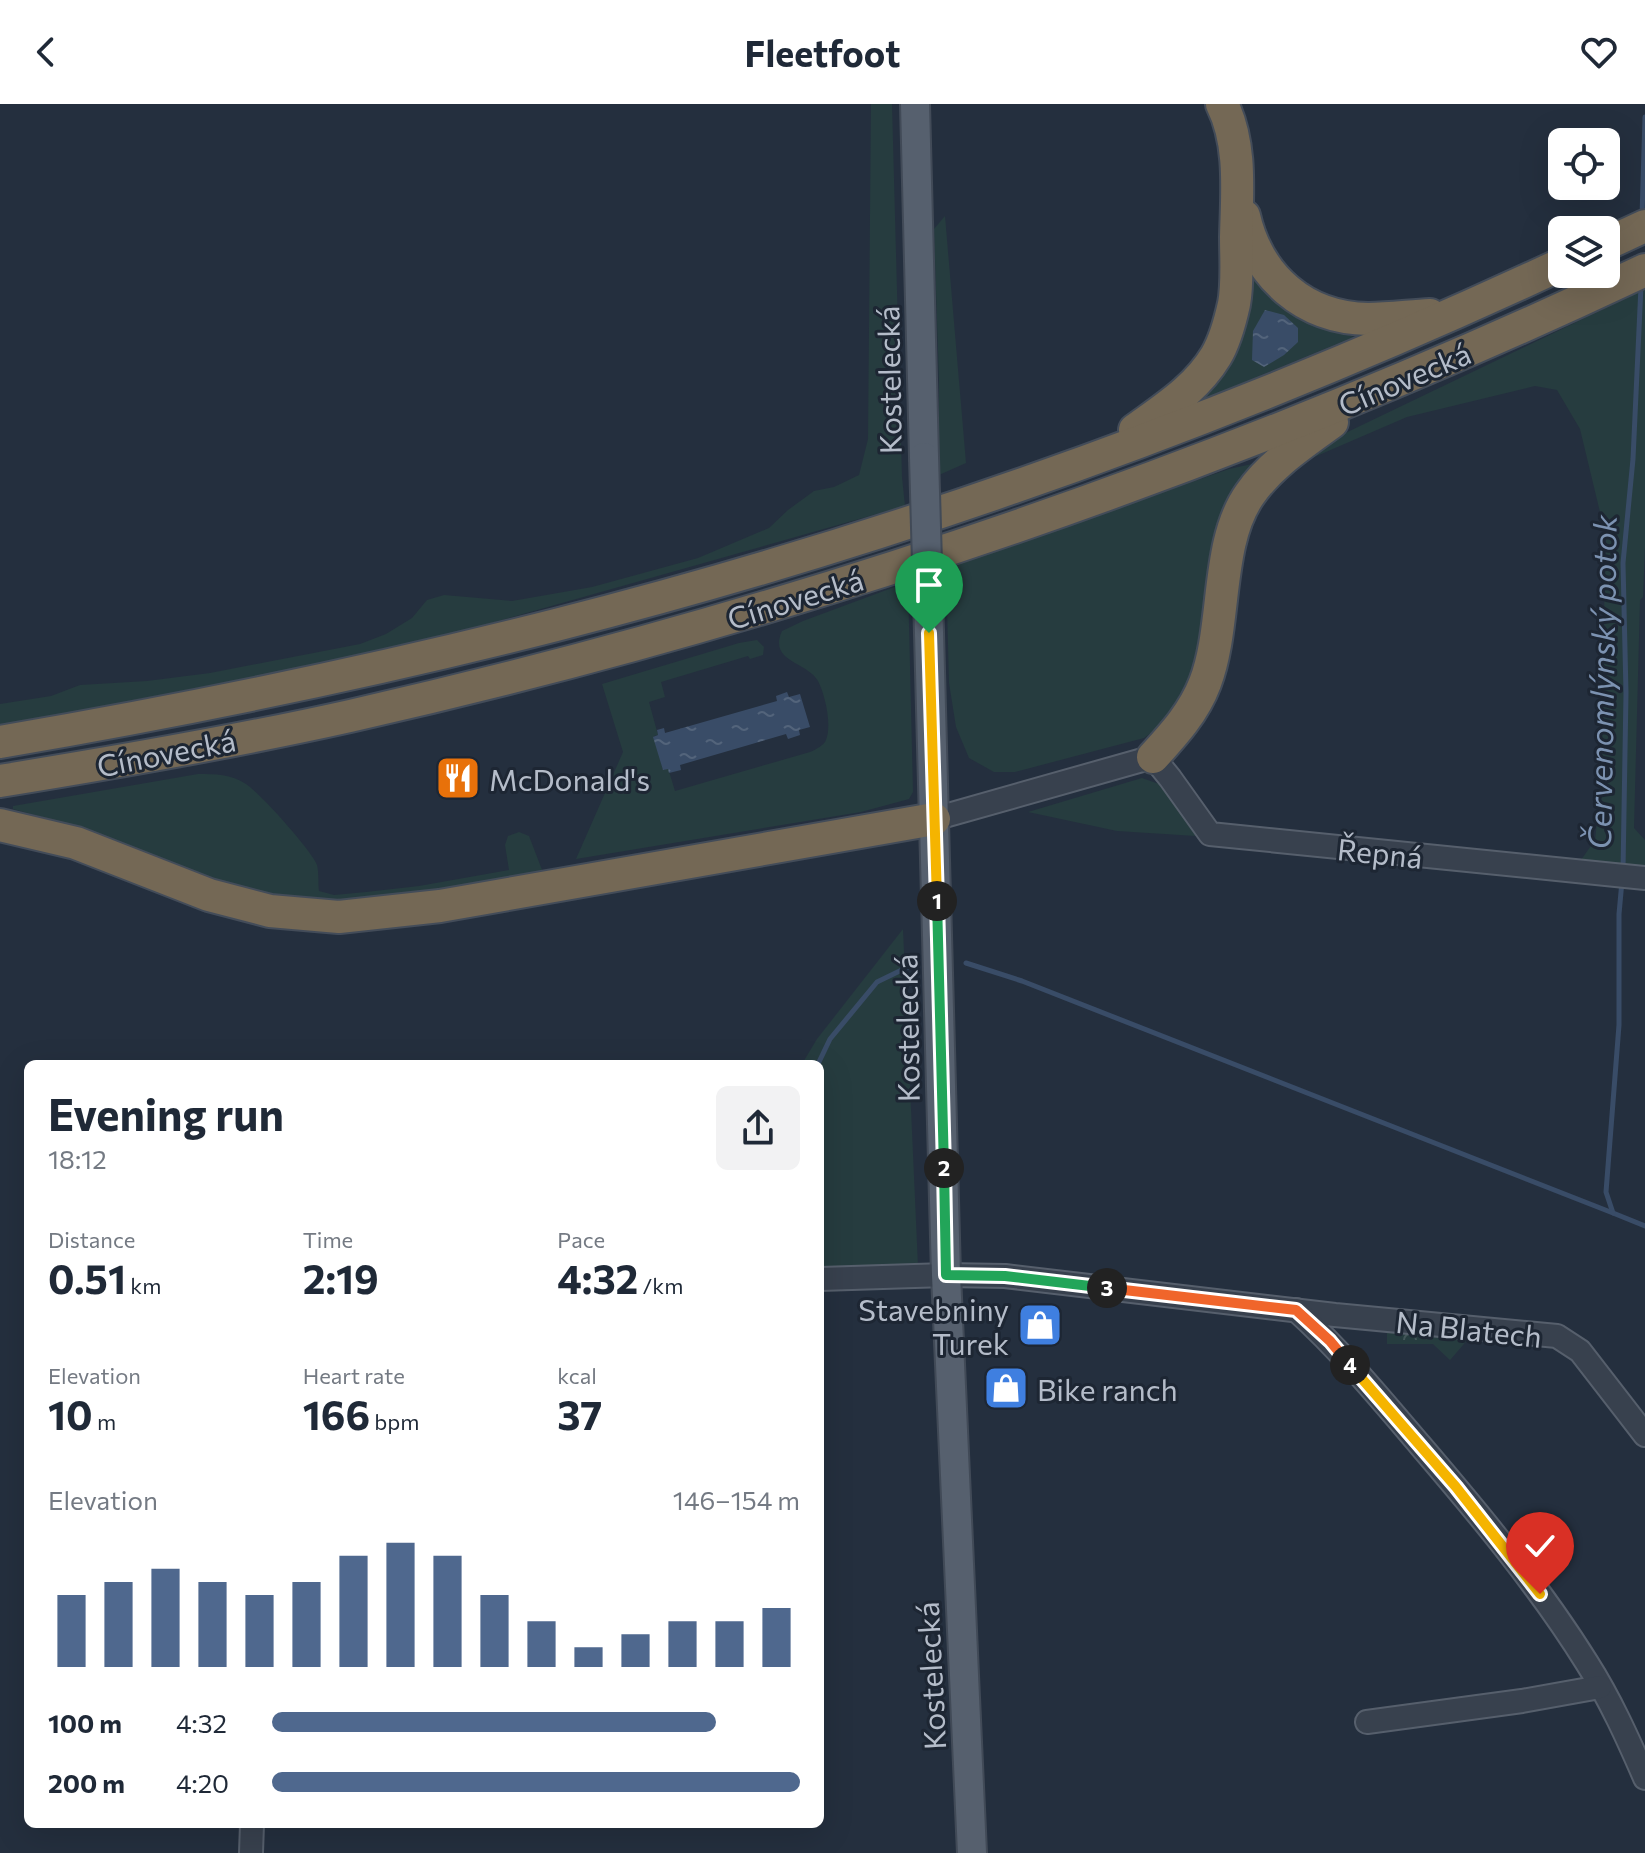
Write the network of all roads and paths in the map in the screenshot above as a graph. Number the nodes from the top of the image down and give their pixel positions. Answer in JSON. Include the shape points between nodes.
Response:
{"nodes":[{"id":1,"x":915,"y":104,"type":"edge"},
{"id":2,"x":1222,"y":104,"type":"edge"},
{"id":3,"x":1237,"y":182,"type":"junction"},
{"id":4,"x":1548,"y":271,"type":"edge"},
{"id":5,"x":1635,"y":275,"type":"edge"},
{"id":6,"x":1458,"y":313,"type":"junction"},
{"id":7,"x":1375,"y":391,"type":"junction"},
{"id":8,"x":1102,"y":455,"type":"junction"},
{"id":9,"x":0,"y":742,"type":"edge"},
{"id":10,"x":1153,"y":757,"type":"junction"},
{"id":11,"x":0,"y":781,"type":"edge"},
{"id":12,"x":934,"y":819,"type":"junction"},
{"id":13,"x":0,"y":825,"type":"edge"},
{"id":14,"x":1630,"y":877,"type":"edge"},
{"id":15,"x":946,"y":1275,"type":"junction"},
{"id":16,"x":824,"y":1279,"type":"edge"},
{"id":17,"x":1296,"y":1310,"type":"junction"},
{"id":18,"x":1645,"y":1435,"type":"edge"},
{"id":19,"x":1600,"y":1687,"type":"junction"},
{"id":20,"x":1367,"y":1722,"type":"dead end"},
{"id":21,"x":1645,"y":1778,"type":"edge"},
{"id":22,"x":252,"y":1828,"type":"edge"},
{"id":23,"x":251,"y":1853,"type":"edge"},
{"id":24,"x":972,"y":1853,"type":"edge"}],
"edges":[{"from":1,"to":12,"type":"main road","name":"Kostelecká","bridge":true},
{"from":2,"to":3,"type":"highway","via":[[1235,143]]},
{"from":3,"to":6,"type":"highway","via":[[1259,257],[1274,278],[1310,306],[1367,319]]},
{"from":3,"to":8,"type":"highway","via":[[1235,301],[1218,353],[1188,391]]},
{"from":4,"to":6,"type":"highway","name":"Cínovecká"},
{"from":5,"to":7,"type":"highway","name":"Cínovecká"},
{"from":6,"to":8,"type":"highway","name":"Cínovecká"},
{"from":7,"to":10,"type":"highway","via":[[1273,466],[1248,496],[1234,524],[1206,682],[1192,710]]},
{"from":7,"to":11,"type":"highway","name":"Cínovecká","via":[[980,540],[663,637],[347,716]]},
{"from":8,"to":9,"type":"highway","name":"Cínovecká","via":[[805,555],[558,624],[201,705]]},
{"from":10,"to":12,"type":"street"},
{"from":10,"to":14,"type":"street","name":"Řepná","via":[[1210,834]]},
{"from":12,"to":13,"type":"highway","via":[[440,906],[339,917],[270,911],[209,895],[76,843]]},
{"from":12,"to":15,"type":"main road","name":"Kostelecká"},
{"from":15,"to":16,"type":"street","name":"Na Blatech"},
{"from":15,"to":17,"type":"street","name":"Na Blatech","via":[[1005,1276]]},
{"from":15,"to":24,"type":"main road","name":"Kostelecká"},
{"from":17,"to":18,"type":"street","name":"Na Blatech","via":[[1557,1336],[1580,1351]]},
{"from":17,"to":19,"type":"street","via":[[1330,1341],[1456,1487],[1540,1594]]},
{"from":19,"to":20,"type":"street"},
{"from":19,"to":21,"type":"street"},
{"from":22,"to":23,"type":"street"}]}
